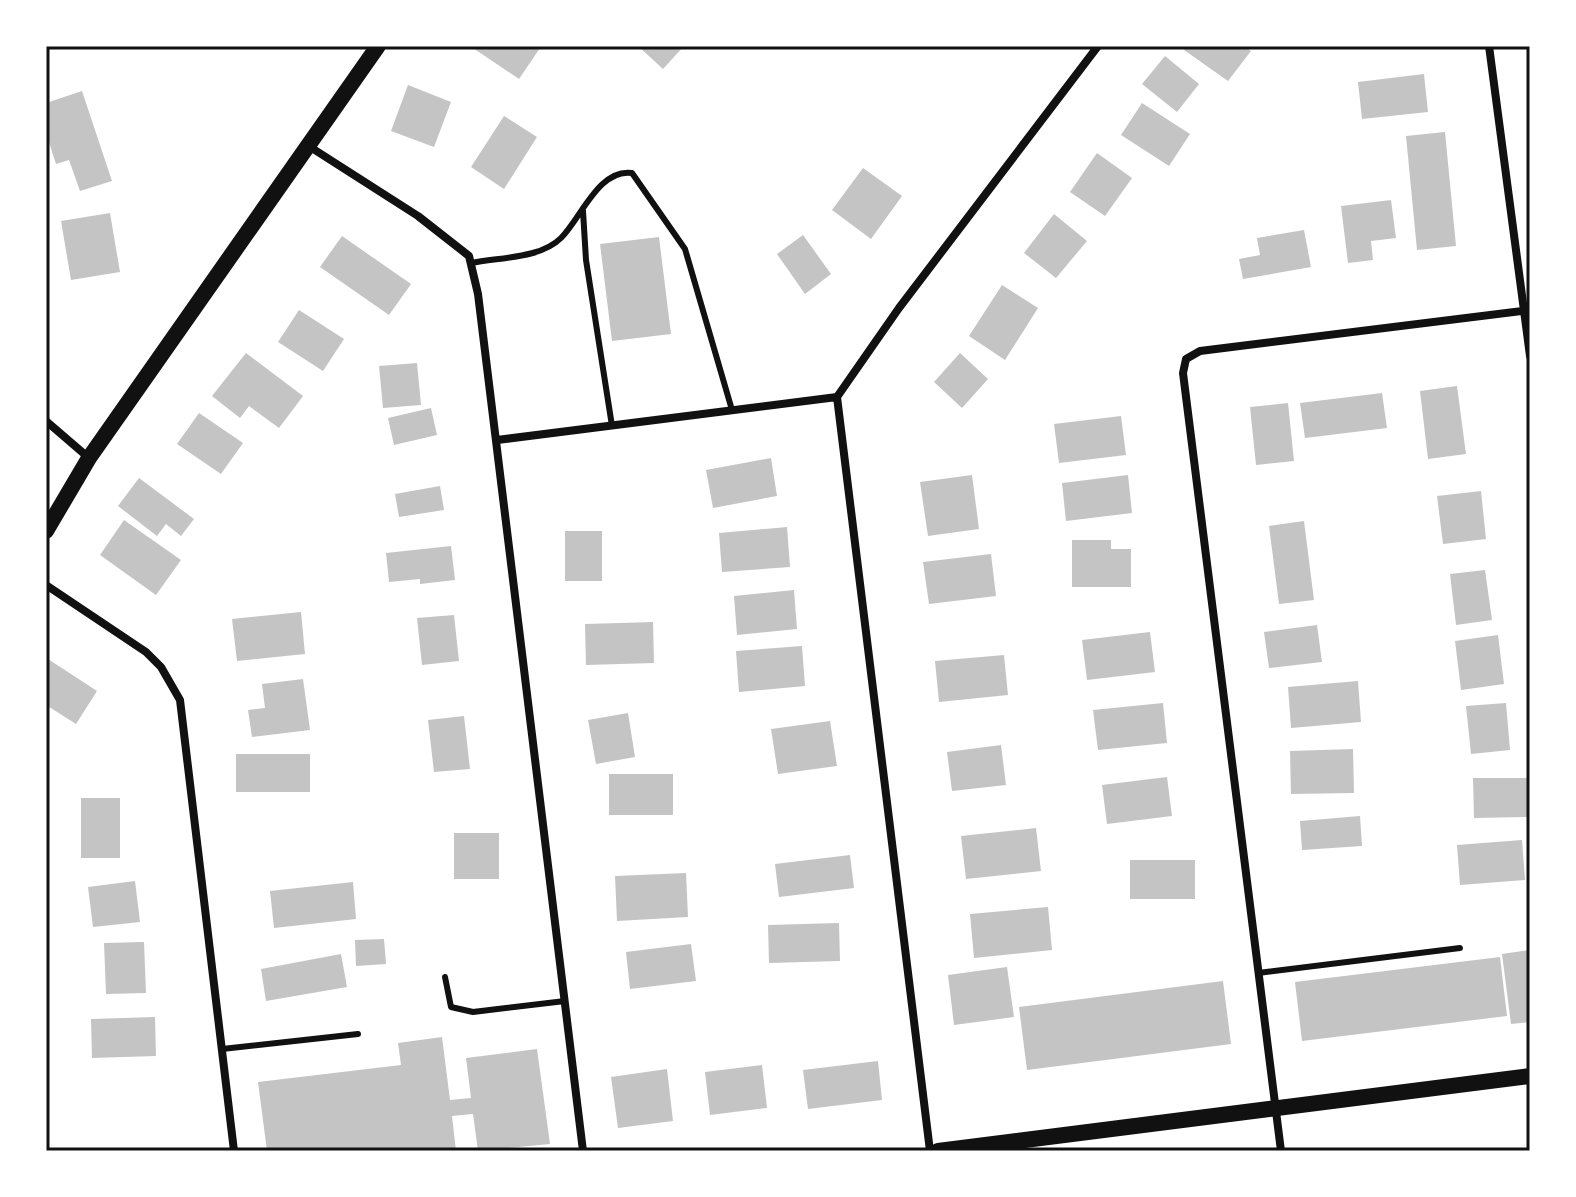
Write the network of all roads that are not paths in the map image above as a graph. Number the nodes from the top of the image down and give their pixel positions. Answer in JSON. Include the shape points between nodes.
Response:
{"nodes":[{"id":1,"x":378,"y":46,"type":"edge"},
{"id":2,"x":1098,"y":46,"type":"edge"},
{"id":3,"x":1489,"y":46,"type":"edge"},
{"id":4,"x":307,"y":145,"type":"junction"},
{"id":5,"x":583,"y":211,"type":"junction"},
{"id":6,"x":471,"y":263,"type":"junction"},
{"id":7,"x":1527,"y":310,"type":"edge"},
{"id":8,"x":1530,"y":356,"type":"edge"},
{"id":9,"x":837,"y":397,"type":"junction"},
{"id":10,"x":732,"y":410,"type":"junction"},
{"id":11,"x":46,"y":421,"type":"edge"},
{"id":12,"x":612,"y":426,"type":"junction"},
{"id":13,"x":497,"y":440,"type":"junction"},
{"id":14,"x":89,"y":458,"type":"junction"},
{"id":15,"x":46,"y":531,"type":"edge"},
{"id":16,"x":46,"y":585,"type":"edge"},
{"id":17,"x":1460,"y":948,"type":"dead end"},
{"id":18,"x":1258,"y":973,"type":"junction"},
{"id":19,"x":445,"y":977,"type":"dead end"},
{"id":20,"x":565,"y":1001,"type":"junction"},
{"id":21,"x":358,"y":1034,"type":"dead end"},
{"id":22,"x":222,"y":1049,"type":"junction"},
{"id":23,"x":1530,"y":1076,"type":"edge"},
{"id":24,"x":1275,"y":1107,"type":"junction"},
{"id":25,"x":234,"y":1151,"type":"edge"},
{"id":26,"x":583,"y":1151,"type":"edge"},
{"id":27,"x":930,"y":1151,"type":"edge"},
{"id":28,"x":938,"y":1151,"type":"edge"},
{"id":29,"x":1281,"y":1151,"type":"edge"}],
"edges":[{"from":1,"to":4,"type":"main road"},
{"from":2,"to":9,"type":"street"},
{"from":3,"to":7,"type":"street"},
{"from":4,"to":6,"type":"street","via":[[418,216]]},
{"from":4,"to":14,"type":"main road"},
{"from":5,"to":6,"type":"lane","via":[[546,250]]},
{"from":5,"to":10,"type":"lane","via":[[603,182],[622,171],[632,173],[685,249]]},
{"from":5,"to":12,"type":"lane"},
{"from":6,"to":13,"type":"street"},
{"from":7,"to":8,"type":"street"},
{"from":7,"to":18,"type":"street","via":[[1200,351],[1186,359],[1183,373]]},
{"from":9,"to":10,"type":"street"},
{"from":9,"to":27,"type":"street"},
{"from":10,"to":12,"type":"street"},
{"from":11,"to":14,"type":"street"},
{"from":12,"to":13,"type":"street"},
{"from":13,"to":20,"type":"street"},
{"from":14,"to":15,"type":"main road"},
{"from":16,"to":22,"type":"street","via":[[146,652],[180,700]]},
{"from":17,"to":18,"type":"lane"},
{"from":18,"to":24,"type":"street"},
{"from":19,"to":20,"type":"lane","via":[[451,1007],[473,1012]]},
{"from":20,"to":26,"type":"street"},
{"from":21,"to":22,"type":"lane"},
{"from":22,"to":25,"type":"street"},
{"from":23,"to":24,"type":"main road"},
{"from":24,"to":28,"type":"main road"},
{"from":24,"to":29,"type":"street"}]}
